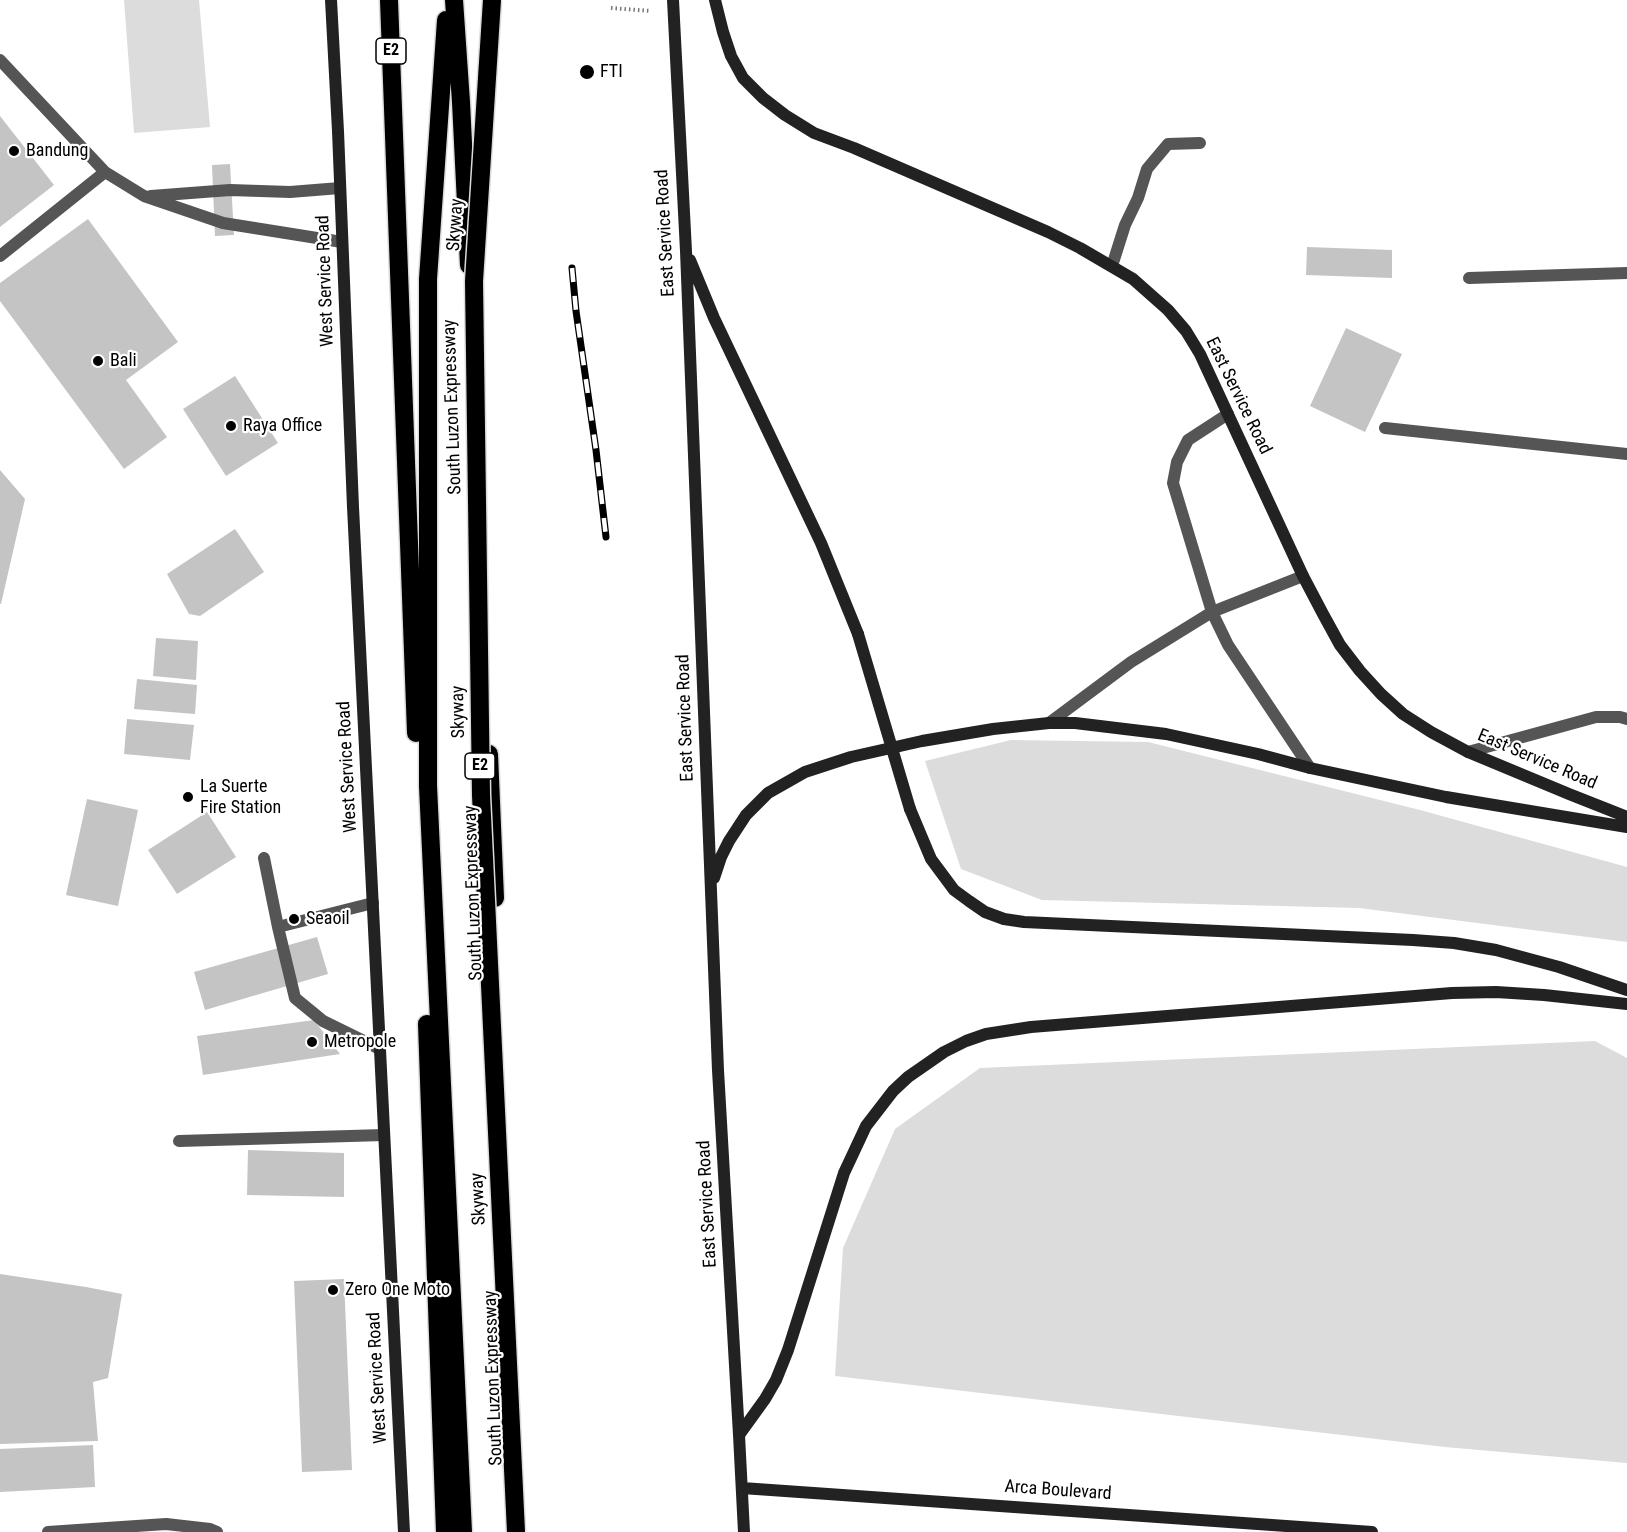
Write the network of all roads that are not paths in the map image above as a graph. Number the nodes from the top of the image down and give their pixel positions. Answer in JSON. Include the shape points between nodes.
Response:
{"nodes":[{"id":1,"x":331,"y":0,"type":"edge"},
{"id":2,"x":389,"y":0,"type":"edge"},
{"id":3,"x":447,"y":0,"type":"edge"},
{"id":4,"x":454,"y":0,"type":"edge"},
{"id":5,"x":492,"y":0,"type":"edge"},
{"id":6,"x":715,"y":0,"type":"edge"},
{"id":7,"x":673,"y":6,"type":"edge"},
{"id":8,"x":0,"y":60,"type":"edge"},
{"id":9,"x":1200,"y":143,"type":"dead end"},
{"id":10,"x":105,"y":172,"type":"junction"},
{"id":11,"x":340,"y":188,"type":"junction"},
{"id":12,"x":144,"y":196,"type":"junction"},
{"id":13,"x":342,"y":242,"type":"junction"},
{"id":14,"x":686,"y":251,"type":"junction"},
{"id":15,"x":0,"y":256,"type":"edge"},
{"id":16,"x":1113,"y":266,"type":"junction"},
{"id":17,"x":1627,"y":273,"type":"edge"},
{"id":18,"x":1469,"y":278,"type":"dead end"},
{"id":19,"x":1228,"y":414,"type":"junction"},
{"id":20,"x":1384,"y":428,"type":"dead end"},
{"id":21,"x":1627,"y":454,"type":"edge"},
{"id":22,"x":1304,"y":576,"type":"junction"},
{"id":23,"x":1212,"y":612,"type":"junction"},
{"id":24,"x":1627,"y":719,"type":"edge"},
{"id":25,"x":1049,"y":723,"type":"junction"},
{"id":26,"x":1468,"y":752,"type":"junction"},
{"id":27,"x":1310,"y":768,"type":"junction"},
{"id":28,"x":1627,"y":817,"type":"edge"},
{"id":29,"x":1627,"y":827,"type":"edge"},
{"id":30,"x":264,"y":858,"type":"dead end"},
{"id":31,"x":711,"y":889,"type":"junction"},
{"id":32,"x":373,"y":903,"type":"junction"},
{"id":33,"x":278,"y":927,"type":"junction"},
{"id":34,"x":1627,"y":990,"type":"edge"},
{"id":35,"x":1627,"y":1004,"type":"edge"},
{"id":36,"x":380,"y":1049,"type":"junction"},
{"id":37,"x":384,"y":1135,"type":"junction"},
{"id":38,"x":179,"y":1141,"type":"dead end"},
{"id":39,"x":740,"y":1435,"type":"junction"},
{"id":40,"x":741,"y":1488,"type":"junction"},
{"id":41,"x":48,"y":1532,"type":"edge"},
{"id":42,"x":217,"y":1532,"type":"edge"},
{"id":43,"x":404,"y":1532,"type":"edge"},
{"id":44,"x":445,"y":1532,"type":"edge"},
{"id":45,"x":463,"y":1532,"type":"edge"},
{"id":46,"x":516,"y":1532,"type":"edge"},
{"id":47,"x":521,"y":1532,"type":"edge"},
{"id":48,"x":744,"y":1532,"type":"edge"},
{"id":49,"x":1372,"y":1532,"type":"edge"}],
"edges":[{"from":1,"to":11,"type":"main road","name":"West Service Road"},
{"from":2,"to":44,"type":"highway","number":"E2"},
{"from":3,"to":45,"type":"highway","name":"Skyway","via":[[428,279],[428,786]]},
{"from":4,"to":47,"type":"highway","name":"South Luzon Expressway","number":"E2","via":[[469,267]]},
{"from":5,"to":46,"type":"highway","name":"Skyway","number":"E2","bridge":true,"via":[[474,281],[480,772]]},
{"from":6,"to":16,"type":"main road","name":"East Service Road","via":[[730,56],[743,78],[785,115],[814,133],[1048,232]]},
{"from":7,"to":14,"type":"main road","name":"East Service Road"},
{"from":8,"to":10,"type":"lane"},
{"from":9,"to":16,"type":"lane","via":[[1168,144],[1147,169]]},
{"from":10,"to":12,"type":"lane"},
{"from":10,"to":15,"type":"lane"},
{"from":11,"to":12,"type":"lane"},
{"from":11,"to":13,"type":"main road","name":"West Service Road"},
{"from":12,"to":13,"type":"lane","via":[[223,223]]},
{"from":13,"to":32,"type":"main road","name":"West Service Road"},
{"from":14,"to":31,"type":"main road","name":"East Service Road"},
{"from":14,"to":34,"type":"main road","bridge":true,"via":[[821,543],[858,634],[910,809],[932,859],[954,890],[985,912],[1024,922],[1454,943],[1496,950]]},
{"from":16,"to":19,"type":"main road","name":"East Service Road","via":[[1160,302],[1186,331]]},
{"from":17,"to":18,"type":"lane"},
{"from":19,"to":22,"type":"main road","name":"East Service Road"},
{"from":19,"to":23,"type":"lane","via":[[1188,440],[1177,462],[1173,483]]},
{"from":20,"to":21,"type":"lane"},
{"from":22,"to":23,"type":"lane"},
{"from":22,"to":26,"type":"main road","name":"East Service Road","via":[[1340,645],[1374,687],[1403,714]]},
{"from":23,"to":25,"type":"lane","via":[[1131,662]]},
{"from":23,"to":27,"type":"lane","via":[[1228,645]]},
{"from":24,"to":26,"type":"lane","via":[[1596,717]]},
{"from":25,"to":27,"type":"main road","via":[[1166,734]]},
{"from":25,"to":31,"type":"main road","via":[[922,741],[805,772],[768,793],[746,815],[721,857]]},
{"from":26,"to":28,"type":"main road","name":"East Service Road"},
{"from":27,"to":29,"type":"main road","via":[[1446,797]]},
{"from":30,"to":33,"type":"lane"},
{"from":31,"to":39,"type":"main road","name":"East Service Road"},
{"from":32,"to":33,"type":"lane"},
{"from":32,"to":36,"type":"main road","name":"West Service Road"},
{"from":33,"to":36,"type":"lane","via":[[295,998],[323,1022]]},
{"from":35,"to":39,"type":"main road","via":[[1544,995],[1452,993],[1031,1027],[966,1041],[908,1077],[866,1126],[844,1173],[776,1380]]},
{"from":36,"to":37,"type":"main road","name":"West Service Road"},
{"from":37,"to":38,"type":"lane"},
{"from":37,"to":43,"type":"main road","name":"West Service Road"},
{"from":39,"to":40,"type":"main road","name":"East Service Road"},
{"from":40,"to":48,"type":"main road","name":"East Service Road"},
{"from":40,"to":49,"type":"main road","name":"Arca Boulevard"},
{"from":41,"to":42,"type":"lane","via":[[166,1524]]}]}
